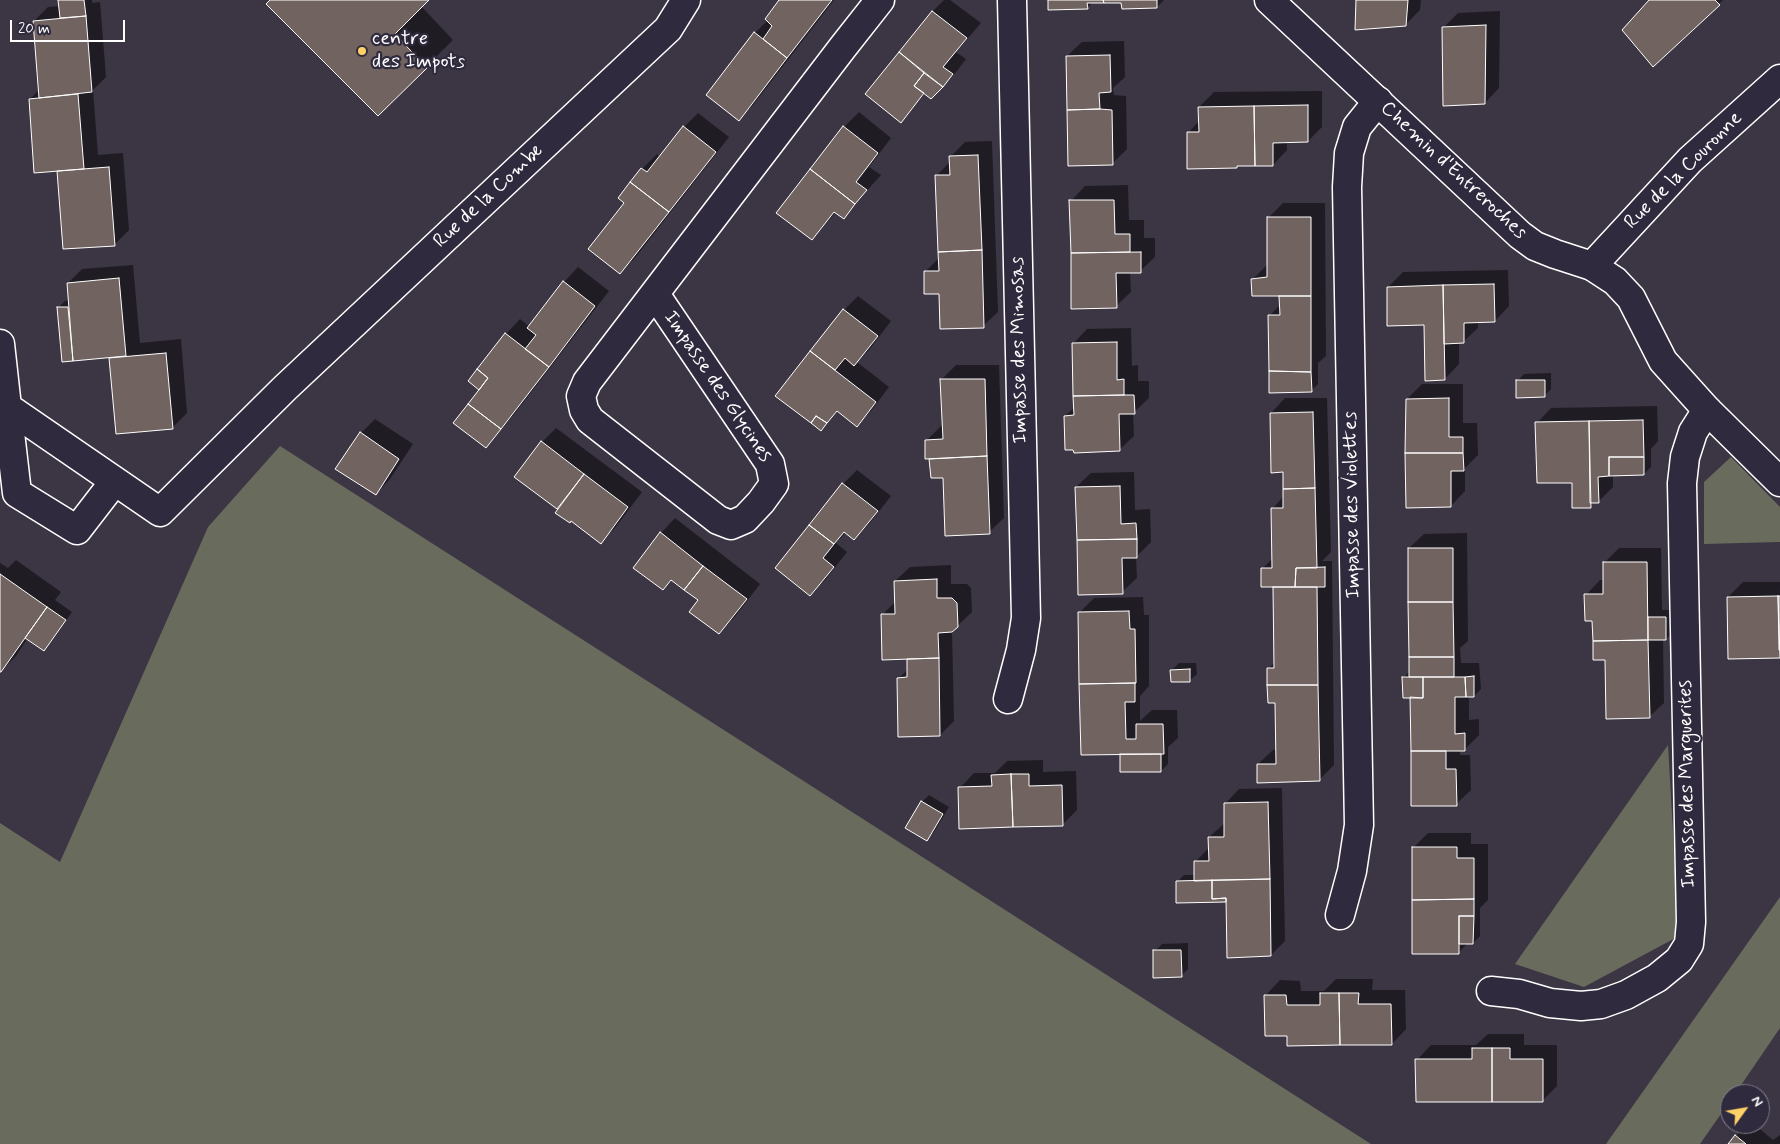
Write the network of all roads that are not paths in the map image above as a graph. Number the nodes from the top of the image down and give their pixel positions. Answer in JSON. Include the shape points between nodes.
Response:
{"nodes":[{"id":1,"x":686,"y":0,"type":"edge"},
{"id":2,"x":880,"y":0,"type":"edge"},
{"id":3,"x":1012,"y":0,"type":"edge"},
{"id":4,"x":1270,"y":0,"type":"edge"},
{"id":5,"x":1780,"y":79,"type":"edge"},
{"id":6,"x":1378,"y":101,"type":"junction"},
{"id":7,"x":1592,"y":266,"type":"junction"},
{"id":8,"x":654,"y":294,"type":"junction"},
{"id":9,"x":0,"y":344,"type":"edge"},
{"id":10,"x":7,"y":406,"type":"junction"},
{"id":11,"x":1707,"y":410,"type":"junction"},
{"id":12,"x":114,"y":482,"type":"junction"},
{"id":13,"x":1780,"y":482,"type":"edge"},
{"id":14,"x":1008,"y":699,"type":"dead end"},
{"id":15,"x":1340,"y":915,"type":"dead end"},
{"id":16,"x":1492,"y":991,"type":"dead end"}],
"edges":[{"from":1,"to":12,"type":"street","name":"Rue de la Combe","via":[[668,29],[285,388],[160,512]]},
{"from":2,"to":8,"type":"street","name":"Impasse des Glycines"},
{"from":3,"to":14,"type":"street","name":"Impasse des Mimosas","via":[[1026,618],[1022,650]]},
{"from":4,"to":6,"type":"street","name":"Chemin d'Entreroches"},
{"from":5,"to":7,"type":"street","name":"Rue de la Couronne","via":[[1690,160]]},
{"from":6,"to":7,"type":"street","name":"Chemin d'Entreroches","via":[[1520,235],[1535,246]]},
{"from":6,"to":15,"type":"street","name":"Impasse des Violettes","via":[[1357,127],[1349,153],[1347,187],[1359,824],[1352,871]]},
{"from":7,"to":11,"type":"street","name":"Chemin d'Entreroches","via":[[1615,281],[1631,298],[1663,360]]},
{"from":8,"to":8,"type":"street","name":"Impasse des Glycines","via":[[587,382],[581,396],[584,410],[590,420],[718,520],[731,524],[745,519],[774,484],[770,464]]},
{"from":9,"to":10,"type":"street"},
{"from":10,"to":12,"type":"street"},
{"from":10,"to":12,"type":"street","via":[[17,493],[77,530]]},
{"from":11,"to":13,"type":"street","name":"Chemin d'Entreroches"},
{"from":11,"to":16,"type":"street","name":"Impasse des Marguerites","via":[[1693,432],[1685,457],[1682,483],[1689,944],[1679,960],[1658,978],[1626,996],[1601,1004],[1550,1003],[1519,994]]}]}
